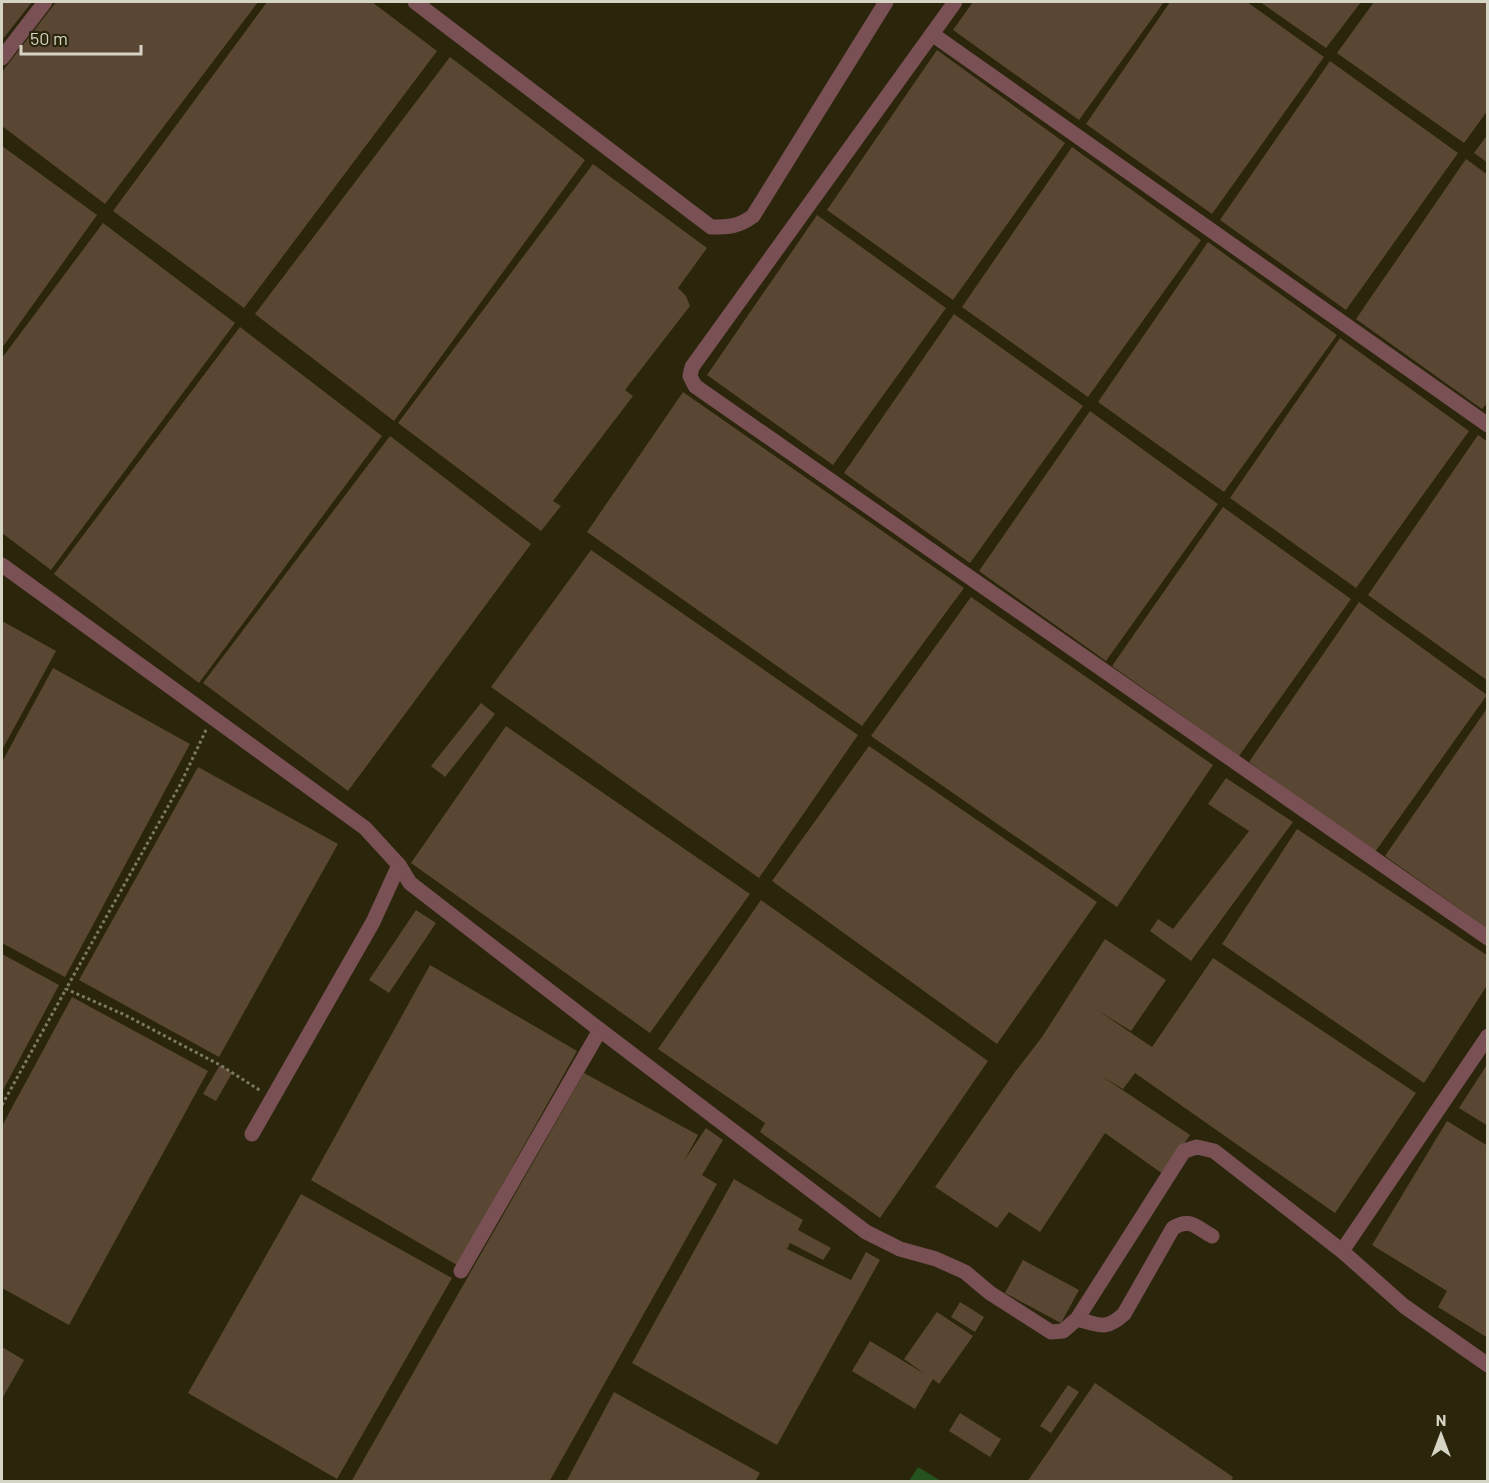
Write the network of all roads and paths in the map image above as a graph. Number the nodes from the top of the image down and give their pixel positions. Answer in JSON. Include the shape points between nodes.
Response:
{"nodes":[{"id":1,"x":45,"y":2,"type":"edge"},
{"id":2,"x":415,"y":2,"type":"edge"},
{"id":3,"x":886,"y":2,"type":"edge"},
{"id":4,"x":955,"y":2,"type":"edge"},
{"id":5,"x":932,"y":34,"type":"junction"},
{"id":6,"x":2,"y":58,"type":"edge"},
{"id":7,"x":1488,"y":425,"type":"edge"},
{"id":8,"x":2,"y":564,"type":"edge"},
{"id":9,"x":212,"y":717,"type":"junction"},
{"id":10,"x":399,"y":865,"type":"junction"},
{"id":11,"x":1488,"y":938,"type":"edge"},
{"id":12,"x":66,"y":989,"type":"junction"},
{"id":13,"x":600,"y":1030,"type":"junction"},
{"id":14,"x":1488,"y":1036,"type":"edge"},
{"id":15,"x":273,"y":1098,"type":"junction"},
{"id":16,"x":2,"y":1105,"type":"edge"},
{"id":17,"x":252,"y":1134,"type":"dead end"},
{"id":18,"x":1212,"y":1236,"type":"dead end"},
{"id":19,"x":1342,"y":1251,"type":"junction"},
{"id":20,"x":461,"y":1271,"type":"dead end"},
{"id":21,"x":1077,"y":1319,"type":"junction"},
{"id":22,"x":1488,"y":1365,"type":"edge"}],
"edges":[{"from":1,"to":6,"type":"street"},
{"from":2,"to":3,"type":"street","via":[[711,227],[727,227],[742,224],[753,216]]},
{"from":4,"to":5,"type":"street"},
{"from":5,"to":7,"type":"street"},
{"from":5,"to":11,"type":"street","via":[[692,368],[690,376],[695,386]]},
{"from":8,"to":9,"type":"street"},
{"from":9,"to":10,"type":"street","via":[[365,828]]},
{"from":9,"to":12,"type":"path","via":[[180,785]]},
{"from":10,"to":13,"type":"street","via":[[410,883]]},
{"from":10,"to":15,"type":"street","via":[[373,922]]},
{"from":12,"to":15,"type":"path","via":[[220,1065]]},
{"from":12,"to":16,"type":"path"},
{"from":13,"to":20,"type":"street"},
{"from":13,"to":21,"type":"street","via":[[866,1232],[900,1249],[965,1272],[1051,1332],[1063,1331]]},
{"from":14,"to":19,"type":"street"},
{"from":15,"to":17,"type":"street"},
{"from":18,"to":21,"type":"street","via":[[1188,1222],[1181,1223],[1173,1228],[1124,1314],[1114,1323],[1102,1326]]},
{"from":19,"to":21,"type":"street","via":[[1214,1151],[1197,1147],[1184,1151]]},
{"from":19,"to":22,"type":"street","via":[[1404,1306]]}]}
